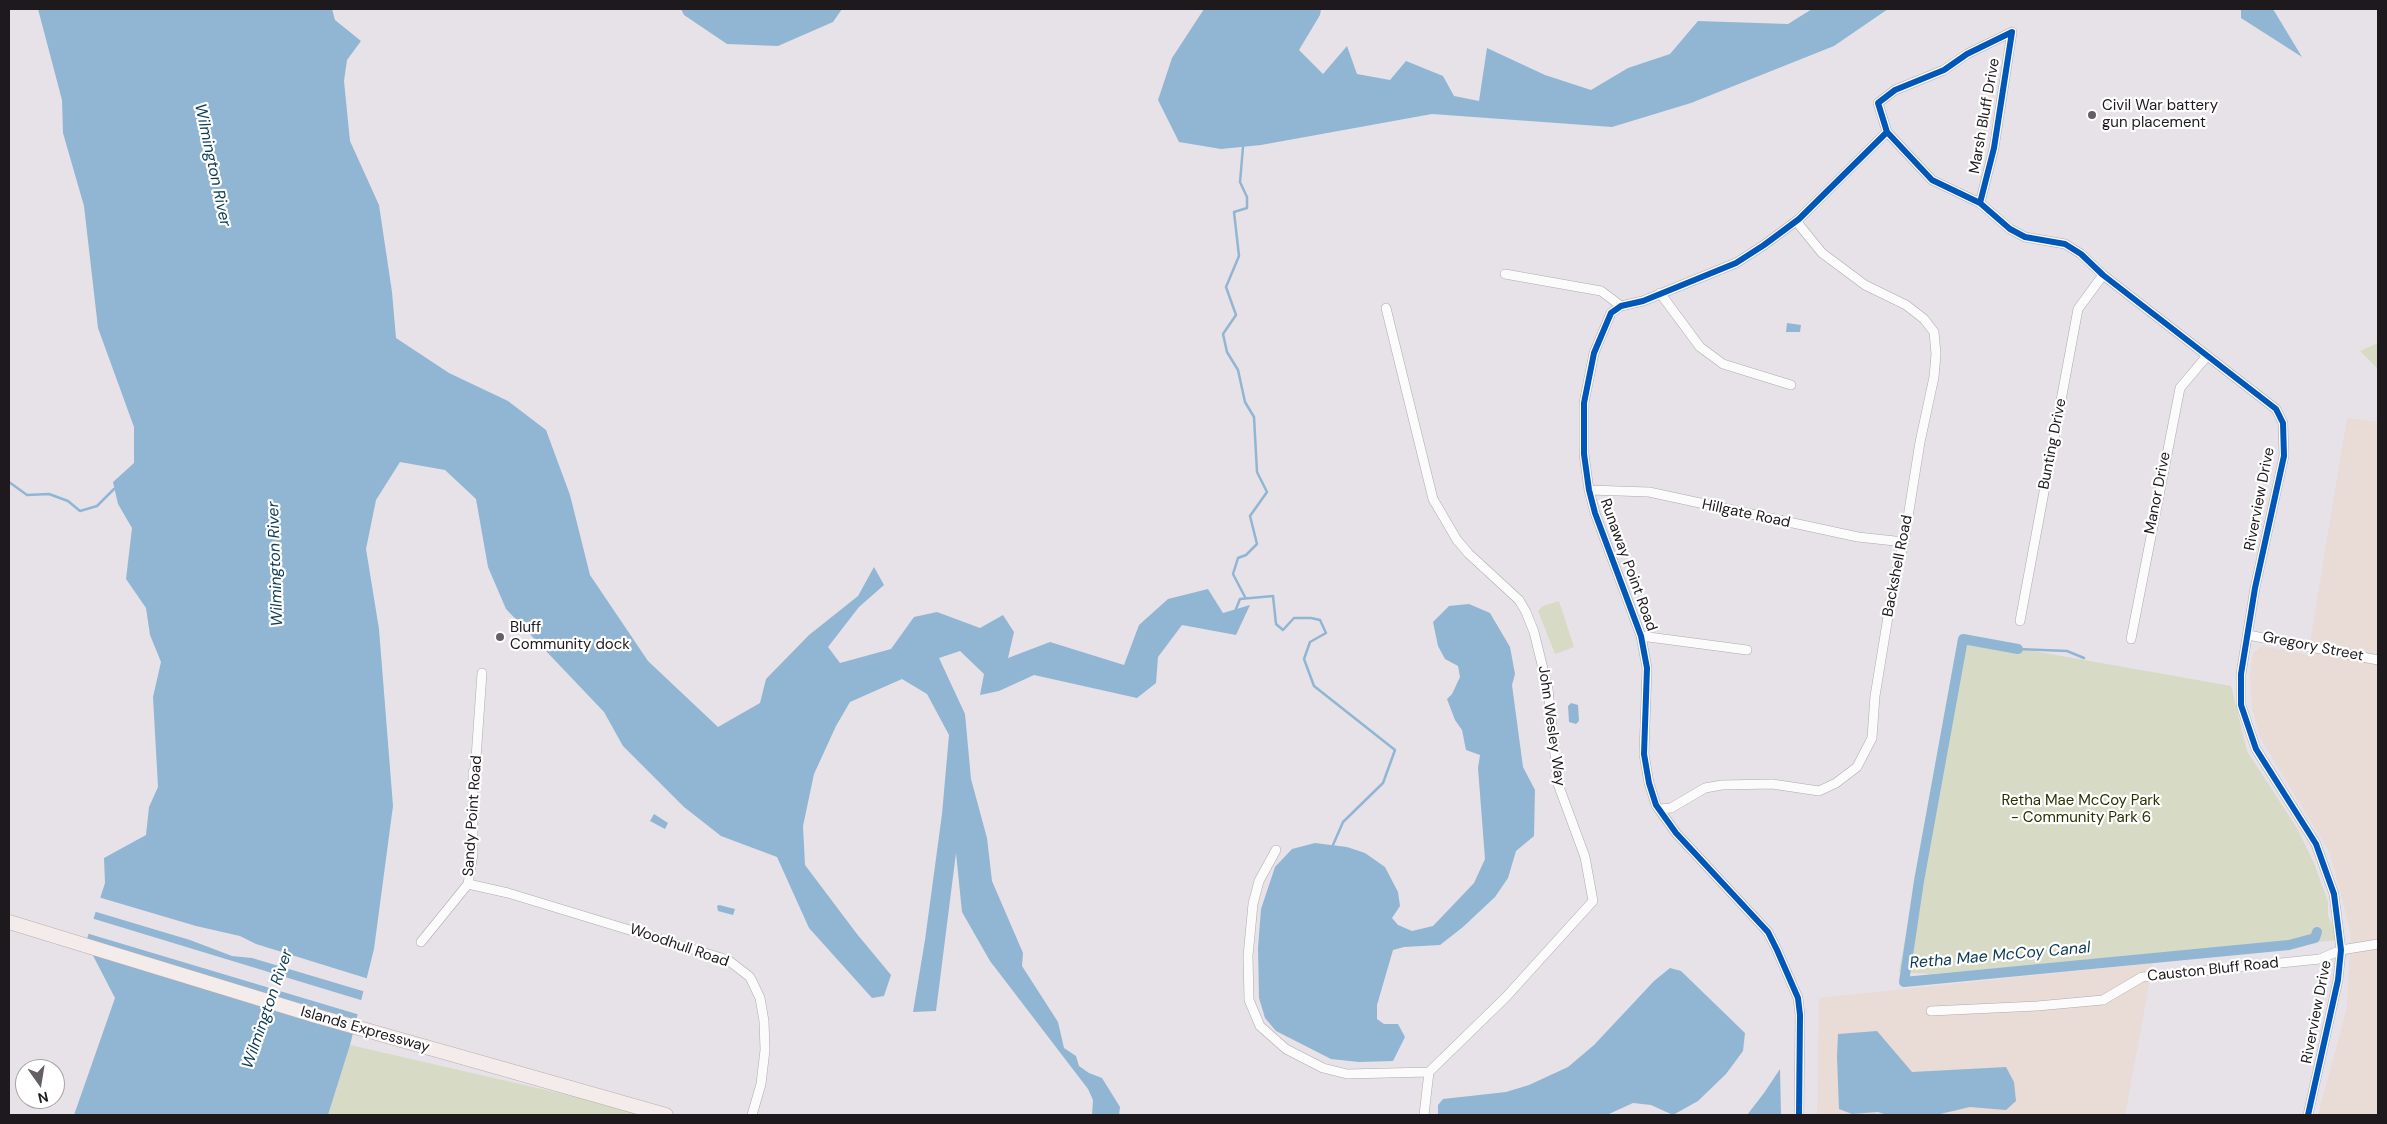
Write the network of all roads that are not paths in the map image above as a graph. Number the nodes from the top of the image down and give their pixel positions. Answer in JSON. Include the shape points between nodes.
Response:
{"nodes":[{"id":1,"x":2012,"y":32,"type":"joint"},
{"id":2,"x":1887,"y":132,"type":"junction"},
{"id":3,"x":1980,"y":203,"type":"junction"},
{"id":4,"x":1796,"y":221,"type":"junction"},
{"id":5,"x":1505,"y":274,"type":"dead end"},
{"id":6,"x":2103,"y":275,"type":"junction"},
{"id":7,"x":1660,"y":293,"type":"junction"},
{"id":8,"x":1621,"y":306,"type":"junction"},
{"id":9,"x":1386,"y":308,"type":"dead end"},
{"id":10,"x":2207,"y":356,"type":"junction"},
{"id":11,"x":1791,"y":385,"type":"dead end"},
{"id":12,"x":1589,"y":490,"type":"junction"},
{"id":13,"x":1904,"y":542,"type":"junction"},
{"id":14,"x":2020,"y":621,"type":"dead end"},
{"id":15,"x":2248,"y":635,"type":"junction"},
{"id":16,"x":1641,"y":636,"type":"junction"},
{"id":17,"x":2130,"y":639,"type":"dead end"},
{"id":18,"x":1746,"y":650,"type":"dead end"},
{"id":19,"x":2378,"y":660,"type":"edge"},
{"id":20,"x":482,"y":673,"type":"dead end"},
{"id":21,"x":1660,"y":809,"type":"junction"},
{"id":22,"x":1276,"y":850,"type":"dead end"},
{"id":23,"x":468,"y":884,"type":"junction"},
{"id":24,"x":9,"y":922,"type":"edge"},
{"id":25,"x":421,"y":942,"type":"dead end"},
{"id":26,"x":2378,"y":944,"type":"edge"},
{"id":27,"x":2341,"y":950,"type":"junction"},
{"id":28,"x":1931,"y":1011,"type":"dead end"},
{"id":29,"x":1429,"y":1072,"type":"junction"},
{"id":30,"x":666,"y":1115,"type":"edge"},
{"id":31,"x":752,"y":1115,"type":"edge"},
{"id":32,"x":1424,"y":1115,"type":"edge"},
{"id":33,"x":1799,"y":1115,"type":"edge"},
{"id":34,"x":2308,"y":1115,"type":"edge"}],
"edges":[{"from":1,"to":2,"type":"street","name":"Riverview Drive","via":[[1967,54],[1944,70],[1895,90],[1878,103]]},
{"from":1,"to":3,"type":"street","name":"Marsh Bluff Drive","via":[[1994,148]]},
{"from":2,"to":3,"type":"street","name":"Riverview Drive","via":[[1932,180]]},
{"from":2,"to":4,"type":"street"},
{"from":3,"to":6,"type":"street","name":"Riverview Drive","via":[[2025,237],[2065,244]]},
{"from":4,"to":7,"type":"street","via":[[1736,263]]},
{"from":4,"to":13,"type":"street","name":"Backshell Road","via":[[1822,252],[1848,274],[1906,304],[1934,332],[1934,378]]},
{"from":5,"to":8,"type":"street","via":[[1601,292]]},
{"from":6,"to":10,"type":"street","name":"Riverview Drive"},
{"from":6,"to":14,"type":"street","name":"Bunting Drive","via":[[2078,309]]},
{"from":7,"to":8,"type":"street"},
{"from":7,"to":11,"type":"street","via":[[1700,347],[1723,364]]},
{"from":8,"to":12,"type":"street","name":"Runaway Point Road","via":[[1611,313],[1600,336],[1588,379],[1584,403],[1584,454]]},
{"from":9,"to":29,"type":"street","name":"John Wesley Way","via":[[1435,505],[1469,554],[1519,600],[1534,632],[1548,689],[1558,784],[1585,857],[1593,901],[1506,997]]},
{"from":10,"to":15,"type":"street","name":"Riverview Drive","via":[[2276,410],[2283,423],[2284,456]]},
{"from":10,"to":17,"type":"street","name":"Manor Drive","via":[[2180,388]]},
{"from":12,"to":13,"type":"street","name":"Hillgate Road","via":[[1649,492],[1850,535]]},
{"from":12,"to":16,"type":"street","name":"Runaway Point Road"},
{"from":13,"to":21,"type":"street","name":"Backshell Road","via":[[1893,586],[1875,696],[1872,738],[1857,767],[1819,791],[1772,784],[1722,785],[1705,788],[1671,808]]},
{"from":15,"to":19,"type":"street","name":"Gregory Street"},
{"from":15,"to":27,"type":"street","name":"Riverview Drive","via":[[2241,674],[2241,705],[2256,749],[2316,844],[2334,894]]},
{"from":16,"to":18,"type":"street"},
{"from":16,"to":21,"type":"street","name":"Runaway Point Road","via":[[1647,676],[1644,754],[1649,783]]},
{"from":20,"to":23,"type":"street","name":"Sandy Point Road","via":[[473,772],[473,854]]},
{"from":21,"to":33,"type":"street","name":"Runaway Point Road","via":[[1680,837],[1768,932],[1777,950],[1798,998]]},
{"from":22,"to":29,"type":"street","via":[[1259,881],[1251,922],[1249,1000],[1260,1026],[1286,1049],[1323,1068],[1348,1074]]},
{"from":23,"to":25,"type":"street","name":"Sandy Point Road"},
{"from":23,"to":31,"type":"street","name":"Woodhull Road","via":[[508,893],[728,960],[748,975],[760,998],[765,1050],[764,1068]]},
{"from":24,"to":30,"type":"main road","name":"Islands Expressway","via":[[313,1015]]},
{"from":26,"to":27,"type":"street","name":"Causton Bluff Road"},
{"from":27,"to":28,"type":"street","name":"Causton Bluff Road","via":[[2320,959],[2142,977],[2103,1000]]},
{"from":27,"to":34,"type":"street","name":"Riverview Drive","via":[[2338,980]]},
{"from":29,"to":32,"type":"street"}]}
